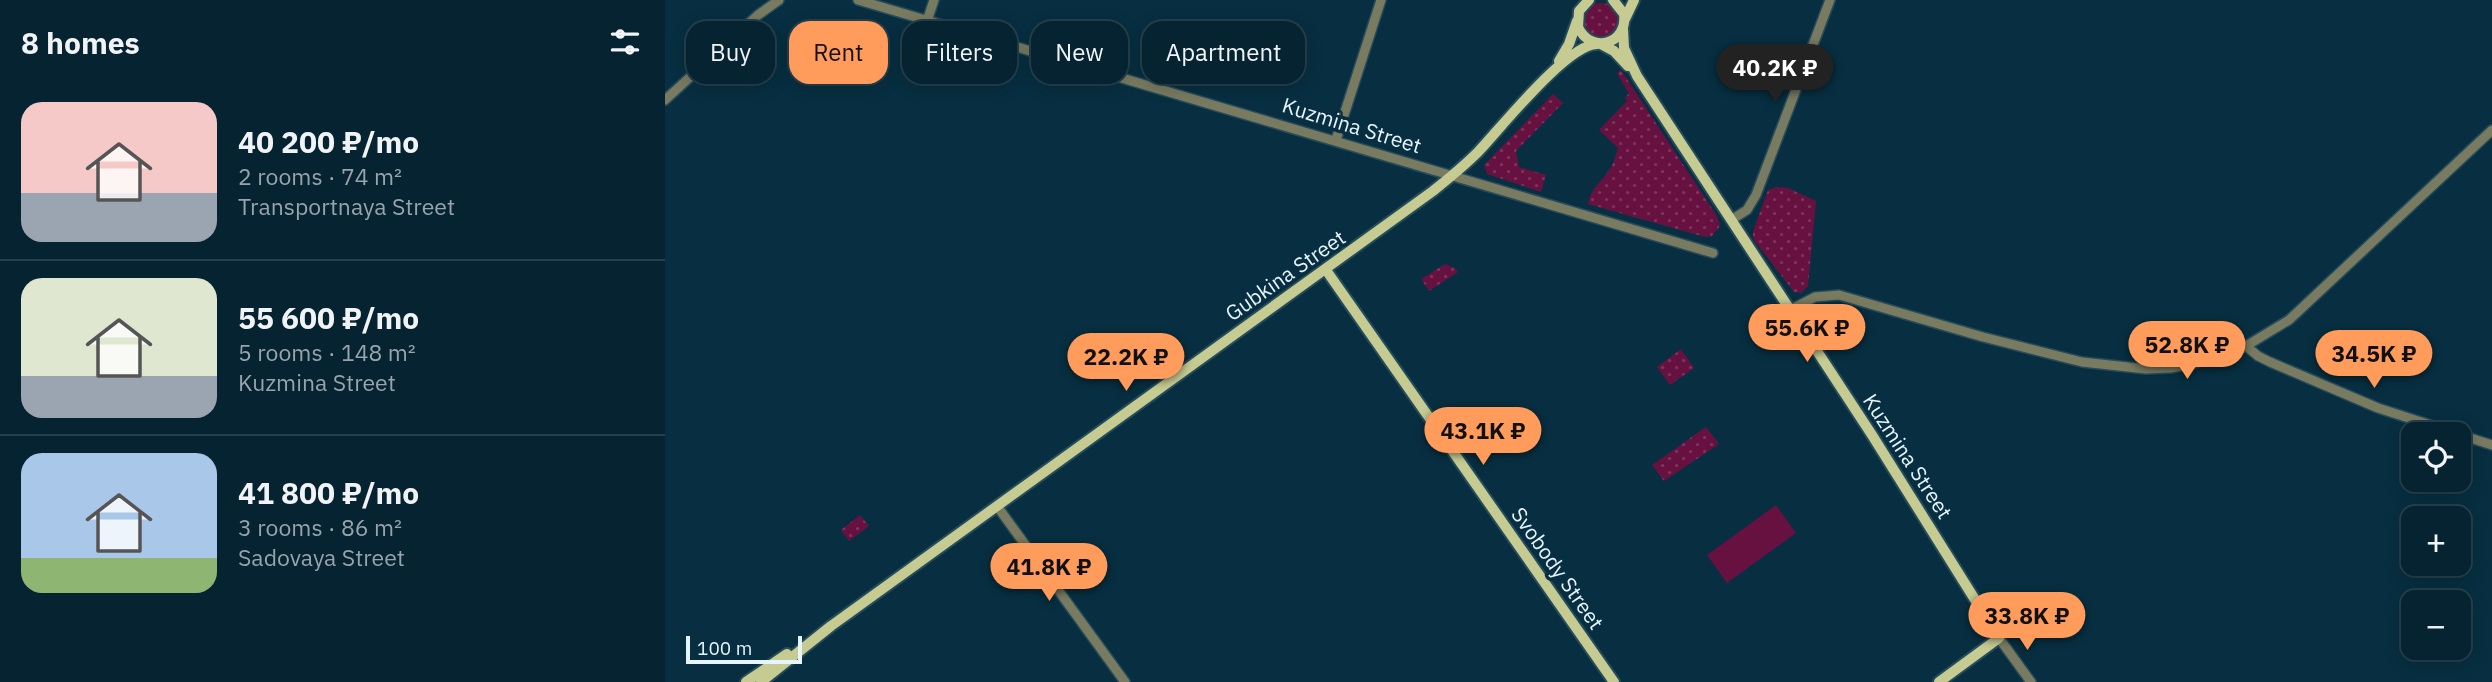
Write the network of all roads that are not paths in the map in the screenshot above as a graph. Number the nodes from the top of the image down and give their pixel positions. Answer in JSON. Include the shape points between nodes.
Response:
{"nodes":[{"id":1,"x":779,"y":0,"type":"edge"},
{"id":2,"x":858,"y":0,"type":"edge"},
{"id":3,"x":934,"y":0,"type":"edge"},
{"id":4,"x":1381,"y":0,"type":"edge"},
{"id":5,"x":1589,"y":0,"type":"edge"},
{"id":6,"x":1613,"y":0,"type":"edge"},
{"id":7,"x":1634,"y":0,"type":"edge"},
{"id":8,"x":1830,"y":0,"type":"edge"},
{"id":9,"x":1577,"y":19,"type":"junction"},
{"id":10,"x":927,"y":21,"type":"joint"},
{"id":11,"x":1624,"y":25,"type":"junction"},
{"id":12,"x":1599,"y":44,"type":"junction"},
{"id":13,"x":1017,"y":47,"type":"edge"},
{"id":14,"x":1552,"y":72,"type":"junction"},
{"id":15,"x":1637,"y":76,"type":"junction"},
{"id":16,"x":665,"y":100,"type":"edge"},
{"id":17,"x":2492,"y":130,"type":"edge"},
{"id":18,"x":1336,"y":140,"type":"junction"},
{"id":19,"x":1453,"y":175,"type":"junction"},
{"id":20,"x":1731,"y":220,"type":"junction"},
{"id":21,"x":1713,"y":253,"type":"dead end"},
{"id":22,"x":1326,"y":270,"type":"junction"},
{"id":23,"x":1790,"y":310,"type":"junction"},
{"id":24,"x":2246,"y":346,"type":"junction"},
{"id":25,"x":2492,"y":445,"type":"edge"},
{"id":26,"x":997,"y":506,"type":"junction"},
{"id":27,"x":817,"y":636,"type":"junction"},
{"id":28,"x":1999,"y":638,"type":"junction"},
{"id":29,"x":746,"y":682,"type":"edge"},
{"id":30,"x":761,"y":682,"type":"edge"},
{"id":31,"x":1125,"y":682,"type":"edge"},
{"id":32,"x":1614,"y":682,"type":"edge"},
{"id":33,"x":1939,"y":682,"type":"edge"},
{"id":34,"x":2031,"y":682,"type":"edge"}],
"edges":[{"from":1,"to":16,"type":"street"},
{"from":2,"to":10,"type":"street","name":"Kuzmina Street"},
{"from":3,"to":10,"type":"street"},
{"from":4,"to":18,"type":"street"},
{"from":5,"to":9,"type":"main road"},
{"from":6,"to":11,"type":"main road","via":[[1622,10]]},
{"from":7,"to":11,"type":"main road"},
{"from":8,"to":20,"type":"street","via":[[1756,195],[1747,210]]},
{"from":9,"to":12,"type":"main road","via":[[1582,35]]},
{"from":9,"to":14,"type":"main road"},
{"from":11,"to":12,"type":"main road","via":[[1614,40]]},
{"from":11,"to":15,"type":"main road","via":[[1625,48]]},
{"from":12,"to":14,"type":"main road","via":[[1586,45]]},
{"from":12,"to":15,"type":"main road","via":[[1614,51]]},
{"from":13,"to":18,"type":"street","name":"Kuzmina Street"},
{"from":14,"to":19,"type":"main road","name":"Gubkina Street"},
{"from":15,"to":20,"type":"main road","name":"Kuzmina Street"},
{"from":17,"to":24,"type":"street","via":[[2305,307]]},
{"from":18,"to":19,"type":"street","name":"Kuzmina Street"},
{"from":19,"to":21,"type":"street","name":"Kuzmina Street"},
{"from":19,"to":22,"type":"main road","name":"Gubkina Street"},
{"from":20,"to":23,"type":"main road","name":"Kuzmina Street"},
{"from":22,"to":26,"type":"main road","name":"Gubkina Street"},
{"from":22,"to":32,"type":"main road","name":"Svobody Street"},
{"from":23,"to":24,"type":"street","via":[[1815,297],[1839,295],[2046,354],[2120,367],[2180,367]]},
{"from":23,"to":28,"type":"main road","name":"Kuzmina Street"},
{"from":24,"to":25,"type":"street","via":[[2258,356],[2335,391]]},
{"from":26,"to":27,"type":"main road","name":"Gubkina Street"},
{"from":26,"to":31,"type":"street"},
{"from":27,"to":29,"type":"main road","name":"Gubkina Street"},
{"from":27,"to":30,"type":"main road","name":"Gubkina Street"},
{"from":28,"to":33,"type":"main road"},
{"from":28,"to":34,"type":"street","name":"Kuzmina Street"}]}
